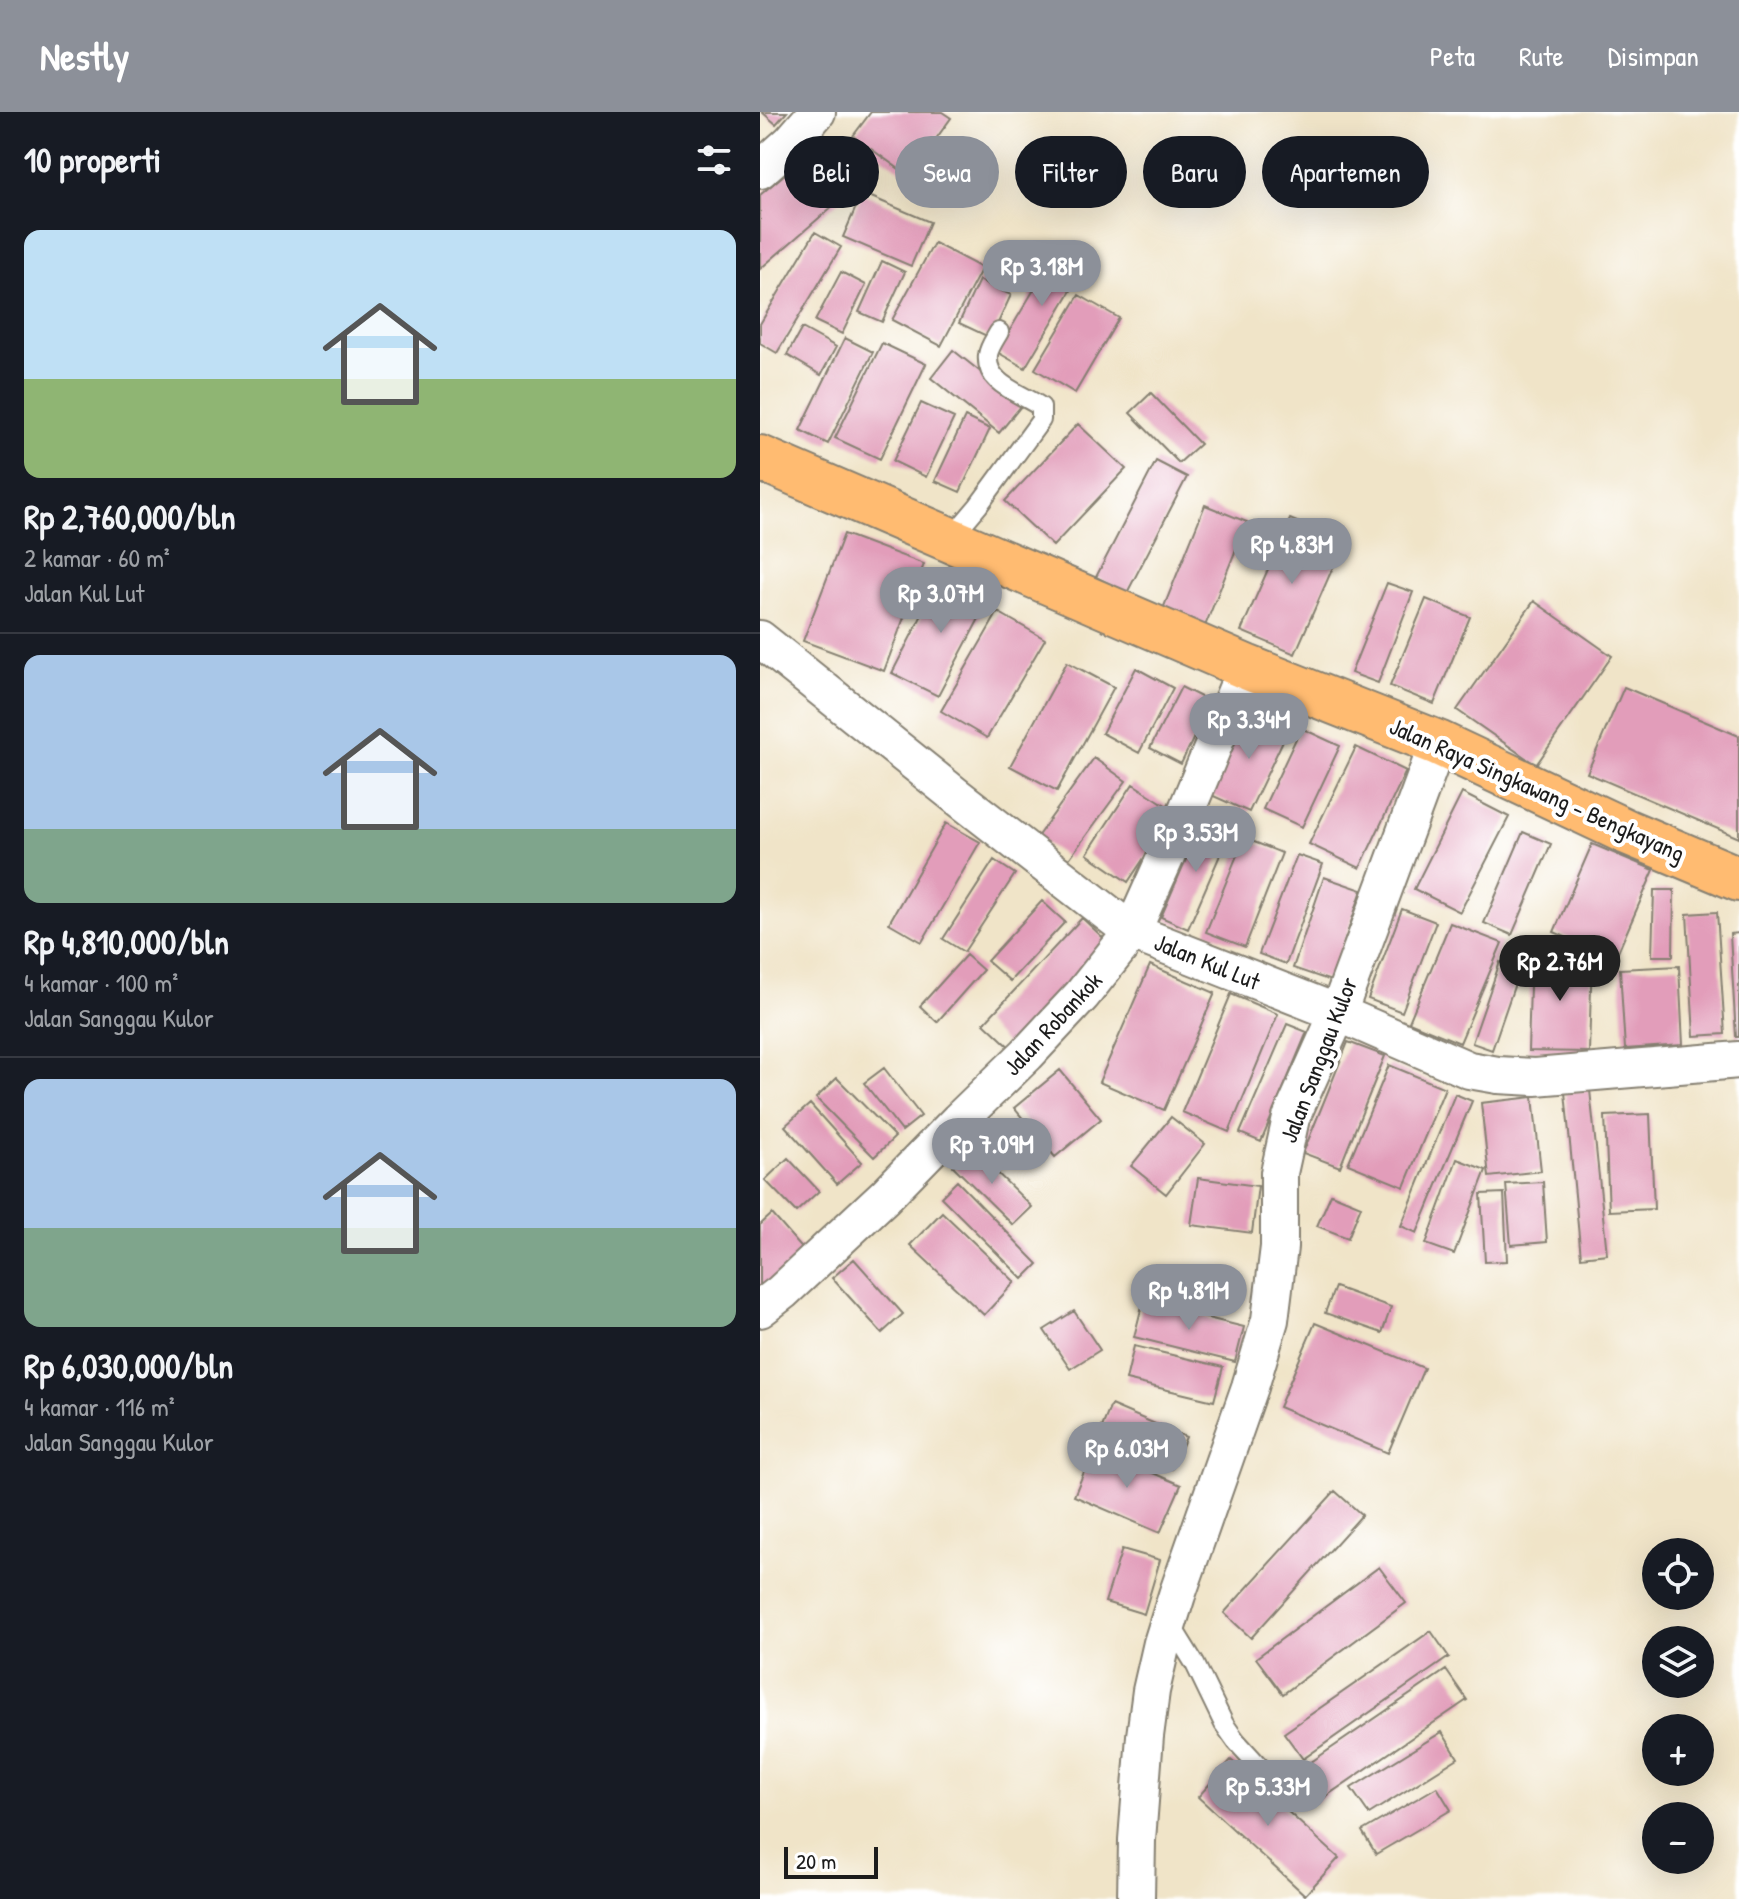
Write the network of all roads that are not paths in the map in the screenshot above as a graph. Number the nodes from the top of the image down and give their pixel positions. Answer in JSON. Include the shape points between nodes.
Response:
{"nodes":[{"id":1,"x":817,"y":112,"type":"edge"},
{"id":2,"x":760,"y":170,"type":"edge"},
{"id":3,"x":999,"y":332,"type":"dead end"},
{"id":4,"x":760,"y":458,"type":"edge"},
{"id":5,"x":950,"y":539,"type":"junction"},
{"id":6,"x":760,"y":639,"type":"edge"},
{"id":7,"x":1246,"y":667,"type":"junction"},
{"id":8,"x":1438,"y":743,"type":"junction"},
{"id":9,"x":1739,"y":879,"type":"edge"},
{"id":10,"x":1132,"y":932,"type":"junction"},
{"id":11,"x":1338,"y":1013,"type":"junction"},
{"id":12,"x":1739,"y":1060,"type":"edge"},
{"id":13,"x":760,"y":1309,"type":"edge"},
{"id":14,"x":1169,"y":1622,"type":"junction"},
{"id":15,"x":1289,"y":1799,"type":"dead end"},
{"id":16,"x":1136,"y":1899,"type":"edge"}],
"edges":[{"from":1,"to":2,"type":"street"},
{"from":3,"to":5,"type":"lane","via":[[988,353],[994,378],[1041,407],[1041,420]]},
{"from":4,"to":5,"type":"main road","name":"Jalan Raya Singkawang - Bengkayang"},
{"from":5,"to":7,"type":"main road","name":"Jalan Raya Singkawang - Bengkayang"},
{"from":6,"to":10,"type":"street","name":"Jalan Kul Lut"},
{"from":7,"to":8,"type":"main road","name":"Jalan Raya Singkawang - Bengkayang"},
{"from":7,"to":10,"type":"street","name":"Jalan Robankok"},
{"from":8,"to":9,"type":"main road","name":"Jalan Raya Singkawang - Bengkayang"},
{"from":8,"to":11,"type":"street","name":"Jalan Sanggau Kulor"},
{"from":10,"to":11,"type":"street","name":"Jalan Kul Lut"},
{"from":10,"to":13,"type":"street","name":"Jalan Robankok","via":[[1027,1054],[875,1205]]},
{"from":11,"to":12,"type":"street","name":"Jalan Kul Lut","via":[[1469,1070],[1498,1075],[1535,1077]]},
{"from":11,"to":14,"type":"street","name":"Jalan Sanggau Kulor","via":[[1291,1118],[1279,1173],[1279,1247],[1270,1320]]},
{"from":14,"to":15,"type":"lane","via":[[1224,1724]]},
{"from":14,"to":16,"type":"street","name":"Jalan Sanggau Kulor","via":[[1145,1736]]}]}
